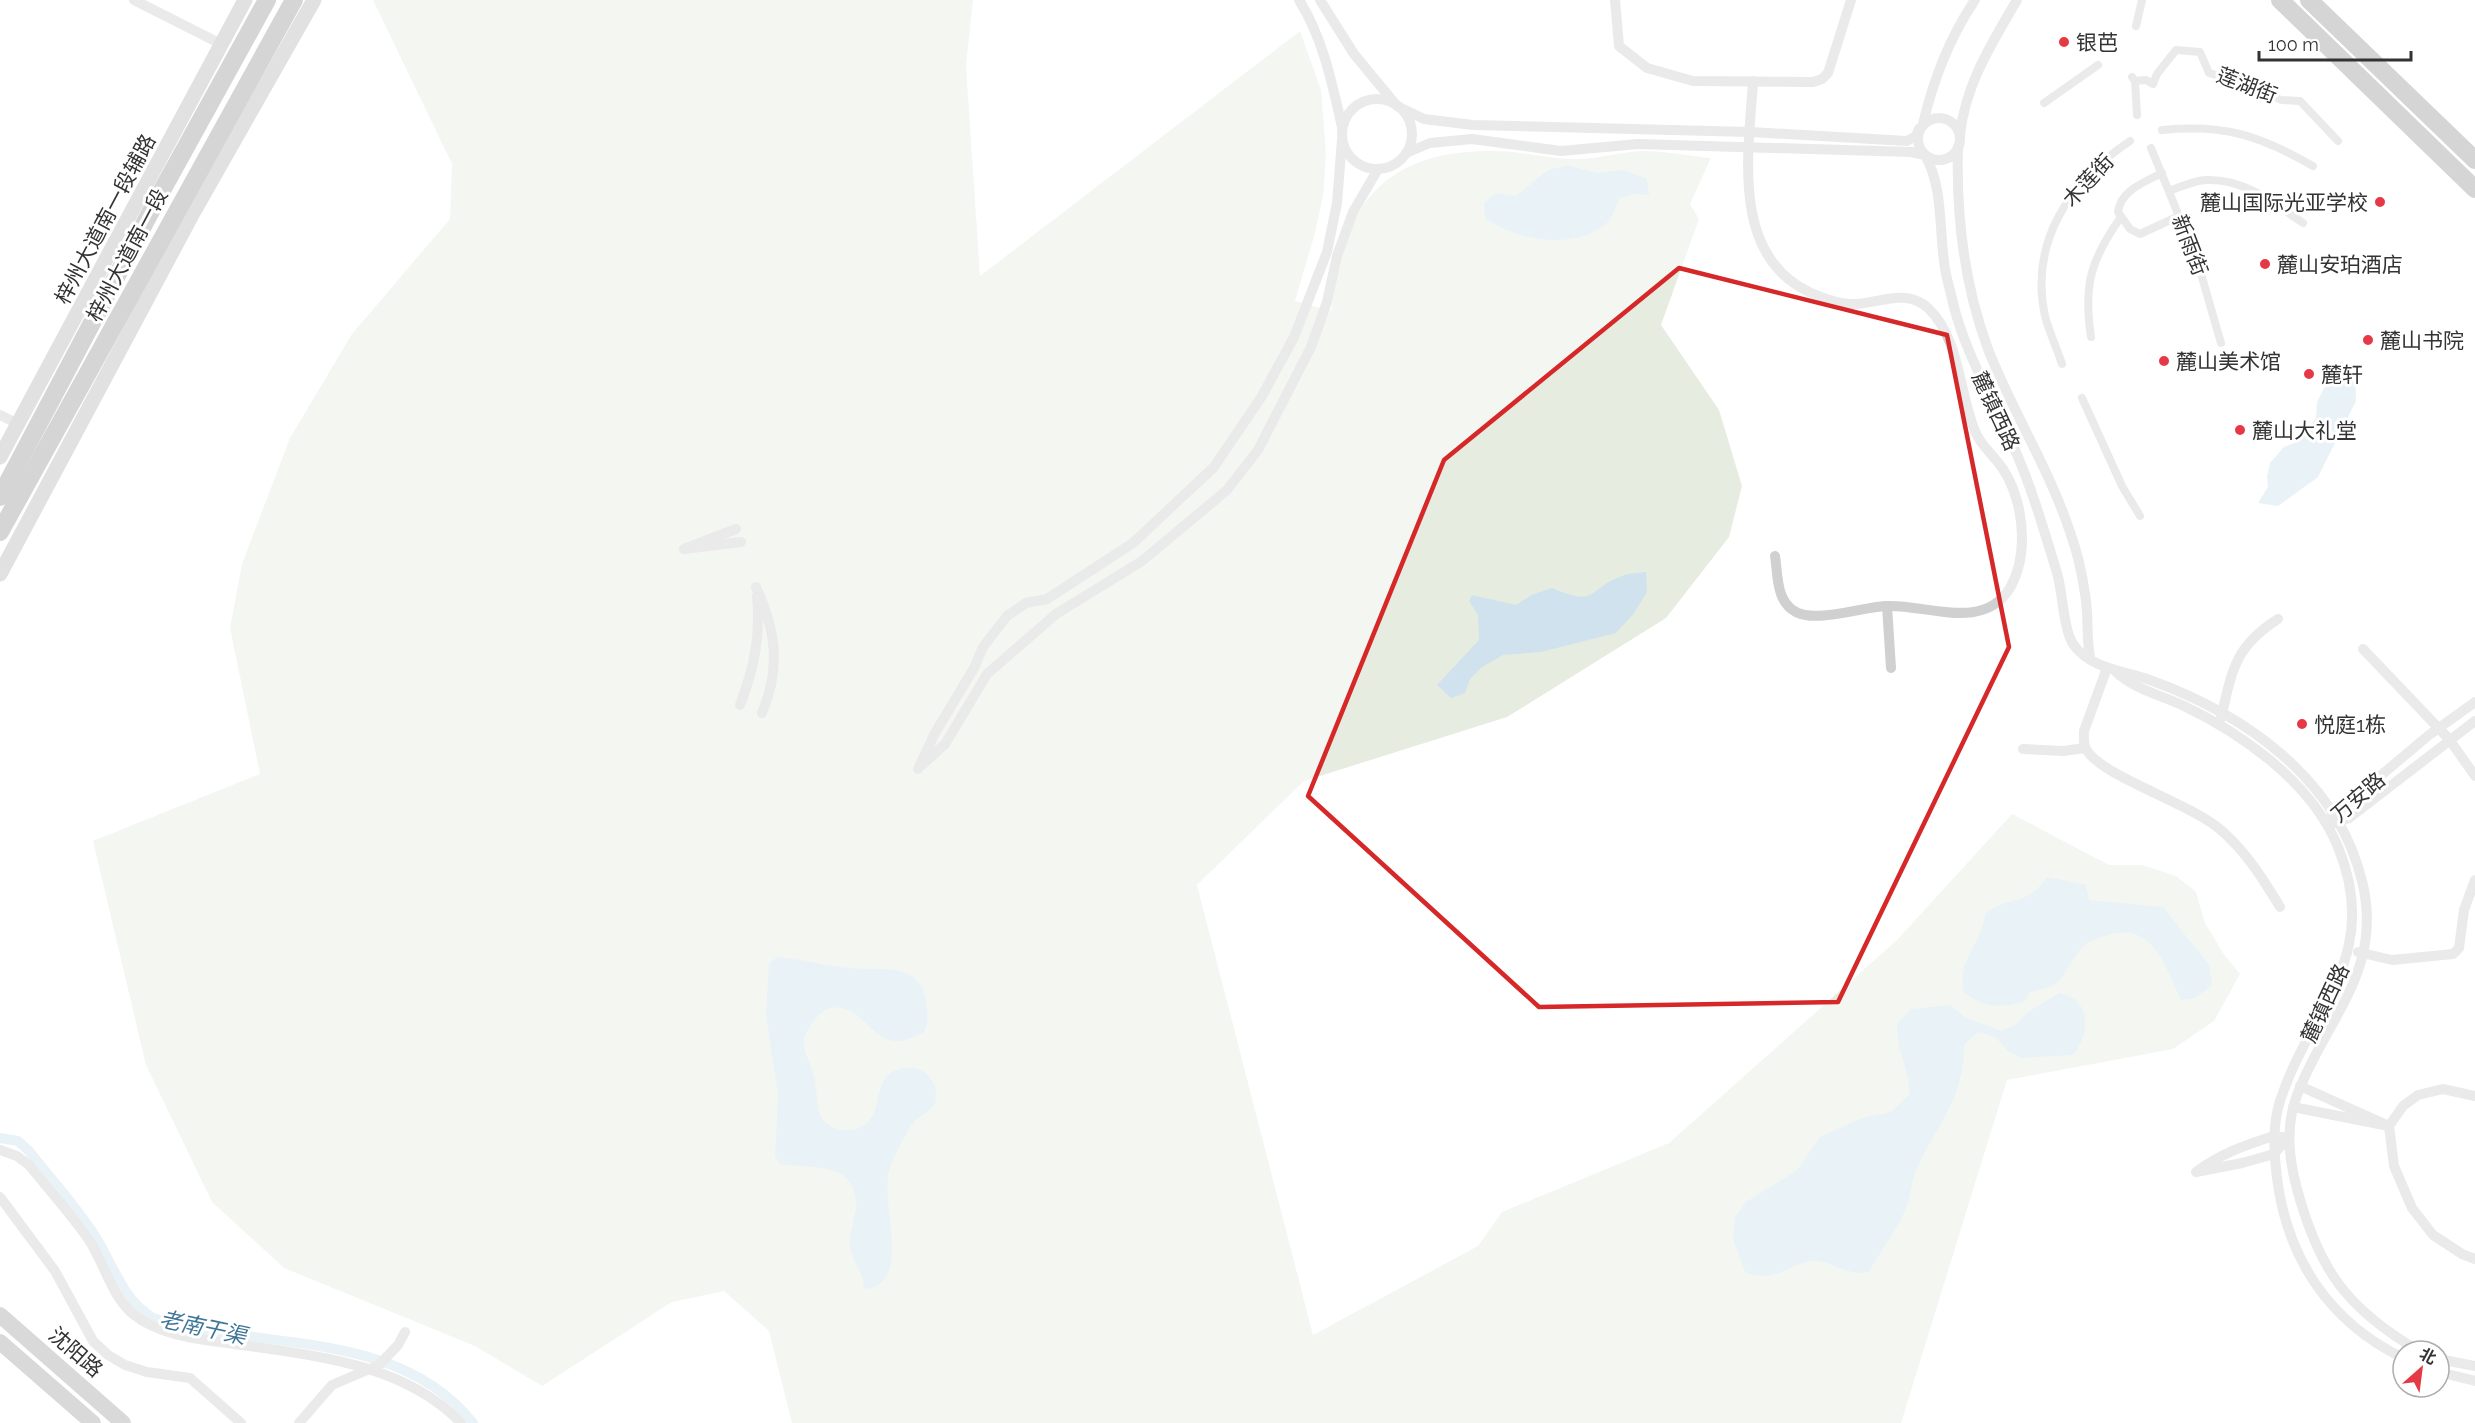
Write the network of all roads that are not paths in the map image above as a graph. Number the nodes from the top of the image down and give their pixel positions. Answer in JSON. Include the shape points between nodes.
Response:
{"nodes":[{"id":1,"x":134,"y":0,"type":"edge"},
{"id":2,"x":245,"y":0,"type":"edge"},
{"id":3,"x":267,"y":0,"type":"edge"},
{"id":4,"x":294,"y":0,"type":"edge"},
{"id":5,"x":314,"y":0,"type":"edge"},
{"id":6,"x":1299,"y":0,"type":"edge"},
{"id":7,"x":1320,"y":0,"type":"edge"},
{"id":8,"x":1615,"y":0,"type":"edge"},
{"id":9,"x":1851,"y":0,"type":"edge"},
{"id":10,"x":1975,"y":0,"type":"edge"},
{"id":11,"x":2017,"y":0,"type":"edge"},
{"id":12,"x":2142,"y":0,"type":"edge"},
{"id":13,"x":2280,"y":0,"type":"edge"},
{"id":14,"x":2309,"y":0,"type":"edge"},
{"id":15,"x":2136,"y":26,"type":"dead end"},
{"id":16,"x":221,"y":44,"type":"junction"},
{"id":17,"x":2098,"y":65,"type":"dead end"},
{"id":18,"x":1753,"y":81,"type":"junction"},
{"id":19,"x":2044,"y":103,"type":"dead end"},
{"id":20,"x":1396,"y":105,"type":"junction"},
{"id":21,"x":2138,"y":115,"type":"dead end"},
{"id":22,"x":1473,"y":125,"type":"junction"},
{"id":23,"x":1921,"y":126,"type":"junction"},
{"id":24,"x":1342,"y":128,"type":"junction"},
{"id":25,"x":1639,"y":128,"type":"junction"},
{"id":26,"x":2162,"y":130,"type":"dead end"},
{"id":27,"x":1750,"y":132,"type":"junction"},
{"id":28,"x":1960,"y":135,"type":"junction"},
{"id":29,"x":1472,"y":139,"type":"junction"},
{"id":30,"x":1342,"y":140,"type":"junction"},
{"id":31,"x":2130,"y":141,"type":"dead end"},
{"id":32,"x":2338,"y":141,"type":"dead end"},
{"id":33,"x":1638,"y":144,"type":"junction"},
{"id":34,"x":1748,"y":146,"type":"junction"},
{"id":35,"x":1958,"y":147,"type":"junction"},
{"id":36,"x":2151,"y":148,"type":"dead end"},
{"id":37,"x":1406,"y":153,"type":"junction"},
{"id":38,"x":1924,"y":155,"type":"junction"},
{"id":39,"x":2475,"y":160,"type":"edge"},
{"id":40,"x":2313,"y":166,"type":"dead end"},
{"id":41,"x":1378,"y":169,"type":"junction"},
{"id":42,"x":2162,"y":173,"type":"junction"},
{"id":43,"x":2475,"y":189,"type":"edge"},
{"id":44,"x":2169,"y":191,"type":"junction"},
{"id":45,"x":2179,"y":216,"type":"junction"},
{"id":46,"x":2121,"y":218,"type":"junction"},
{"id":47,"x":2303,"y":223,"type":"dead end"},
{"id":48,"x":120,"y":236,"type":"junction"},
{"id":49,"x":1332,"y":254,"type":"junction"},
{"id":50,"x":109,"y":289,"type":"junction"},
{"id":51,"x":2091,"y":337,"type":"dead end"},
{"id":52,"x":2221,"y":344,"type":"dead end"},
{"id":53,"x":2062,"y":364,"type":"dead end"},
{"id":54,"x":78,"y":392,"type":"junction"},
{"id":55,"x":2082,"y":398,"type":"dead end"},
{"id":56,"x":0,"y":415,"type":"edge"},
{"id":57,"x":18,"y":424,"type":"junction"},
{"id":58,"x":0,"y":457,"type":"edge"},
{"id":59,"x":0,"y":497,"type":"edge"},
{"id":60,"x":2140,"y":516,"type":"dead end"},
{"id":61,"x":736,"y":529,"type":"dead end"},
{"id":62,"x":0,"y":532,"type":"edge"},
{"id":63,"x":741,"y":542,"type":"dead end"},
{"id":64,"x":0,"y":555,"type":"edge"},
{"id":65,"x":1775,"y":556,"type":"dead end"},
{"id":66,"x":0,"y":574,"type":"edge"},
{"id":67,"x":1887,"y":606,"type":"junction"},
{"id":68,"x":2278,"y":619,"type":"dead end"},
{"id":69,"x":2363,"y":649,"type":"dead end"},
{"id":70,"x":2090,"y":657,"type":"junction"},
{"id":71,"x":1891,"y":668,"type":"dead end"},
{"id":72,"x":2111,"y":670,"type":"junction"},
{"id":73,"x":2475,"y":702,"type":"edge"},
{"id":74,"x":740,"y":705,"type":"dead end"},
{"id":75,"x":2223,"y":711,"type":"junction"},
{"id":76,"x":762,"y":713,"type":"dead end"},
{"id":77,"x":2475,"y":721,"type":"edge"},
{"id":78,"x":2220,"y":724,"type":"junction"},
{"id":79,"x":2439,"y":728,"type":"junction"},
{"id":80,"x":2449,"y":739,"type":"junction"},
{"id":81,"x":2085,"y":748,"type":"junction"},
{"id":82,"x":2024,"y":749,"type":"dead end"},
{"id":83,"x":2475,"y":776,"type":"edge"},
{"id":84,"x":2337,"y":818,"type":"junction"},
{"id":85,"x":2326,"y":824,"type":"junction"},
{"id":86,"x":2475,"y":880,"type":"edge"},
{"id":87,"x":2280,"y":907,"type":"dead end"},
{"id":88,"x":2349,"y":950,"type":"junction"},
{"id":89,"x":2363,"y":954,"type":"junction"},
{"id":90,"x":2300,"y":1086,"type":"junction"},
{"id":91,"x":2475,"y":1096,"type":"edge"},
{"id":92,"x":2293,"y":1107,"type":"junction"},
{"id":93,"x":2389,"y":1126,"type":"junction"},
{"id":94,"x":2274,"y":1136,"type":"junction"},
{"id":95,"x":2288,"y":1138,"type":"junction"},
{"id":96,"x":0,"y":1150,"type":"edge"},
{"id":97,"x":2274,"y":1154,"type":"junction"},
{"id":98,"x":0,"y":1197,"type":"edge"},
{"id":99,"x":2475,"y":1259,"type":"edge"},
{"id":100,"x":0,"y":1315,"type":"edge"},
{"id":101,"x":405,"y":1332,"type":"dead end"},
{"id":102,"x":2399,"y":1339,"type":"edge"},
{"id":103,"x":0,"y":1342,"type":"edge"},
{"id":104,"x":2391,"y":1352,"type":"edge"},
{"id":105,"x":2451,"y":1361,"type":"edge"},
{"id":106,"x":2475,"y":1366,"type":"edge"},
{"id":107,"x":374,"y":1368,"type":"junction"},
{"id":108,"x":2451,"y":1375,"type":"edge"},
{"id":109,"x":2475,"y":1381,"type":"edge"},
{"id":110,"x":447,"y":1408,"type":"junction"},
{"id":111,"x":93,"y":1423,"type":"edge"},
{"id":112,"x":123,"y":1423,"type":"edge"},
{"id":113,"x":241,"y":1423,"type":"edge"},
{"id":114,"x":299,"y":1423,"type":"edge"},
{"id":115,"x":447,"y":1423,"type":"edge"},
{"id":116,"x":461,"y":1423,"type":"edge"}],
"edges":[{"from":1,"to":16,"type":"street"},
{"from":2,"to":16,"type":"main road","name":"梓州大道南一段辅路"},
{"from":3,"to":50,"type":"highway","name":"梓州大道南一段"},
{"from":4,"to":54,"type":"highway","name":"梓州大道南一段"},
{"from":5,"to":66,"type":"main road","via":[[193,213]]},
{"from":6,"to":24,"type":"street","via":[[1324,54]]},
{"from":7,"to":20,"type":"street","via":[[1354,54]]},
{"from":8,"to":18,"type":"street","via":[[1619,46],[1647,68],[1693,81]]},
{"from":9,"to":18,"type":"street","via":[[1828,72],[1822,79]]},
{"from":10,"to":23,"type":"street","via":[[1948,51]]},
{"from":11,"to":28,"type":"street","via":[[1982,60],[1964,107]]},
{"from":12,"to":15,"type":"street"},
{"from":13,"to":43,"type":"highway"},
{"from":14,"to":39,"type":"highway"},
{"from":16,"to":48,"type":"main road","name":"梓州大道南一段辅路"},
{"from":17,"to":19,"type":"street"},
{"from":18,"to":27,"type":"street"},
{"from":20,"to":22,"type":"street","via":[[1424,119]]},
{"from":20,"to":24,"type":"street","via":[[1384,100],[1363,102],[1347,115]]},
{"from":20,"to":37,"type":"street","via":[[1411,128]]},
{"from":21,"to":32,"type":"street","name":"莲湖街","via":[[2134,79],[2153,84],[2176,50],[2200,52],[2210,73],[2281,100],[2300,101]]},
{"from":22,"to":25,"type":"street"},
{"from":22,"to":29,"type":"street"},
{"from":23,"to":27,"type":"street","via":[[1916,136],[1907,141]]},
{"from":23,"to":28,"type":"street","via":[[1933,118],[1945,118],[1955,124]]},
{"from":23,"to":38,"type":"street","via":[[1917,144]]},
{"from":24,"to":30,"type":"street"},
{"from":25,"to":27,"type":"street"},
{"from":25,"to":33,"type":"street"},
{"from":26,"to":40,"type":"street","via":[[2212,128],[2237,132]]},
{"from":27,"to":34,"type":"street"},
{"from":28,"to":35,"type":"street"},
{"from":29,"to":33,"type":"street","via":[[1561,151]]},
{"from":29,"to":37,"type":"street","via":[[1430,143]]},
{"from":30,"to":41,"type":"street","via":[[1354,161]]},
{"from":30,"to":49,"type":"street"},
{"from":31,"to":53,"type":"street","name":"木莲街","via":[[2098,164],[2064,203],[2043,255],[2045,317]]},
{"from":33,"to":34,"type":"street"},
{"from":34,"to":38,"type":"street"},
{"from":34,"to":67,"type":"street","via":[[1746,175],[1752,207],[1763,248],[1778,270],[1802,288],[1852,305],[1901,296],[1926,306],[1937,317],[1959,368],[1974,430],[2008,477],[2016,496],[2022,536],[2020,564],[2003,599],[1987,609],[1963,613]]},
{"from":35,"to":38,"type":"street","via":[[1944,159]]},
{"from":35,"to":70,"type":"street","via":[[1960,224],[1975,310],[2071,534],[2085,594]]},
{"from":36,"to":42,"type":"street","name":"新雨街"},
{"from":37,"to":41,"type":"street","via":[[1389,167]]},
{"from":38,"to":70,"type":"street","name":"麓镇西路","via":[[1935,175],[1944,264],[1956,316],[2028,484],[2062,592],[2069,634],[2074,645]]},
{"from":41,"to":49,"type":"street"},
{"from":42,"to":44,"type":"street","name":"新雨街"},
{"from":42,"to":46,"type":"street","via":[[2134,187],[2120,200]]},
{"from":44,"to":45,"type":"street","name":"新雨街"},
{"from":44,"to":47,"type":"street","via":[[2203,180],[2232,181],[2256,191]]},
{"from":45,"to":46,"type":"street","via":[[2140,234]]},
{"from":45,"to":52,"type":"street","name":"新雨街","via":[[2198,260]]},
{"from":46,"to":51,"type":"street","via":[[2100,246],[2091,272],[2087,313]]},
{"from":48,"to":50,"type":"main road"},
{"from":48,"to":57,"type":"main road","name":"梓州大道南一段辅路"},
{"from":49,"to":49,"type":"street","via":[[1262,396],[1214,467],[1133,543],[1047,599],[1026,603],[1007,616],[983,647],[918,769],[945,744],[987,674],[1014,648],[1056,614],[1142,561],[1227,490],[1258,450],[1311,347],[1327,302]]},
{"from":50,"to":59,"type":"highway","name":"梓州大道南一段"},
{"from":54,"to":62,"type":"highway","name":"梓州大道南一段"},
{"from":54,"to":64,"type":"main road","via":[[26,508]]},
{"from":55,"to":60,"type":"street"},
{"from":56,"to":57,"type":"street"},
{"from":57,"to":58,"type":"main road","name":"梓州大道南一段辅路"},
{"from":61,"to":63,"type":"street","via":[[684,549]]},
{"from":65,"to":67,"type":"street","via":[[1780,593],[1797,612],[1813,616]]},
{"from":67,"to":71,"type":"street"},
{"from":68,"to":75,"type":"street","via":[[2261,630],[2238,656]]},
{"from":69,"to":79,"type":"street"},
{"from":70,"to":72,"type":"street","name":"麓镇西路"},
{"from":72,"to":75,"type":"street","via":[[2154,681]]},
{"from":72,"to":78,"type":"street","name":"麓镇西路","via":[[2139,688]]},
{"from":72,"to":81,"type":"street","via":[[2084,731]]},
{"from":73,"to":79,"type":"street","name":"万安路"},
{"from":74,"to":76,"type":"street","via":[[759,639],[756,587],[775,641],[771,692]]},
{"from":75,"to":78,"type":"street"},
{"from":75,"to":84,"type":"street","via":[[2290,762]]},
{"from":77,"to":80,"type":"street","name":"万安路"},
{"from":78,"to":85,"type":"street","name":"麓镇西路","via":[[2280,769]]},
{"from":79,"to":80,"type":"street"},
{"from":79,"to":84,"type":"street","name":"万安路"},
{"from":80,"to":83,"type":"street"},
{"from":80,"to":84,"type":"street","name":"万安路","via":[[2349,818]]},
{"from":81,"to":82,"type":"street"},
{"from":81,"to":87,"type":"street","via":[[2099,762],[2202,815],[2223,831],[2258,869]]},
{"from":84,"to":85,"type":"street","name":"万安路"},
{"from":84,"to":89,"type":"street","via":[[2356,861],[2366,900]]},
{"from":85,"to":88,"type":"street","name":"麓镇西路","via":[[2338,847],[2352,898]]},
{"from":86,"to":89,"type":"street","via":[[2464,910],[2459,948],[2453,954],[2410,960]]},
{"from":88,"to":89,"type":"street"},
{"from":88,"to":94,"type":"street","name":"麓镇西路","via":[[2335,989],[2288,1079]]},
{"from":89,"to":90,"type":"street","via":[[2350,995]]},
{"from":90,"to":92,"type":"street"},
{"from":90,"to":93,"type":"street"},
{"from":91,"to":93,"type":"street","via":[[2443,1089],[2418,1095],[2403,1106]]},
{"from":92,"to":93,"type":"street"},
{"from":92,"to":95,"type":"street"},
{"from":93,"to":99,"type":"street","via":[[2394,1166],[2412,1208],[2433,1235]]},
{"from":94,"to":95,"type":"street"},
{"from":94,"to":97,"type":"street","name":"麓镇西路"},
{"from":94,"to":97,"type":"street","via":[[2214,1158],[2196,1172]]},
{"from":95,"to":97,"type":"street"},
{"from":95,"to":102,"type":"street","via":[[2306,1222],[2324,1266],[2366,1315]]},
{"from":96,"to":107,"type":"street","via":[[29,1165],[89,1240],[121,1300],[133,1314],[151,1325],[197,1339]]},
{"from":97,"to":104,"type":"street","name":"麓镇西路","via":[[2281,1210],[2294,1249],[2329,1302],[2356,1329]]},
{"from":98,"to":113,"type":"street","via":[[55,1271],[93,1341],[126,1365],[190,1378]]},
{"from":100,"to":112,"type":"main road","name":"沈阳路"},
{"from":101,"to":107,"type":"street","via":[[392,1352]]},
{"from":103,"to":111,"type":"main road","name":"沈阳路"},
{"from":105,"to":106,"type":"street"},
{"from":107,"to":110,"type":"street"},
{"from":107,"to":114,"type":"street","via":[[332,1385]]},
{"from":108,"to":109,"type":"street"},
{"from":110,"to":115,"type":"street"},
{"from":110,"to":116,"type":"street"}]}
